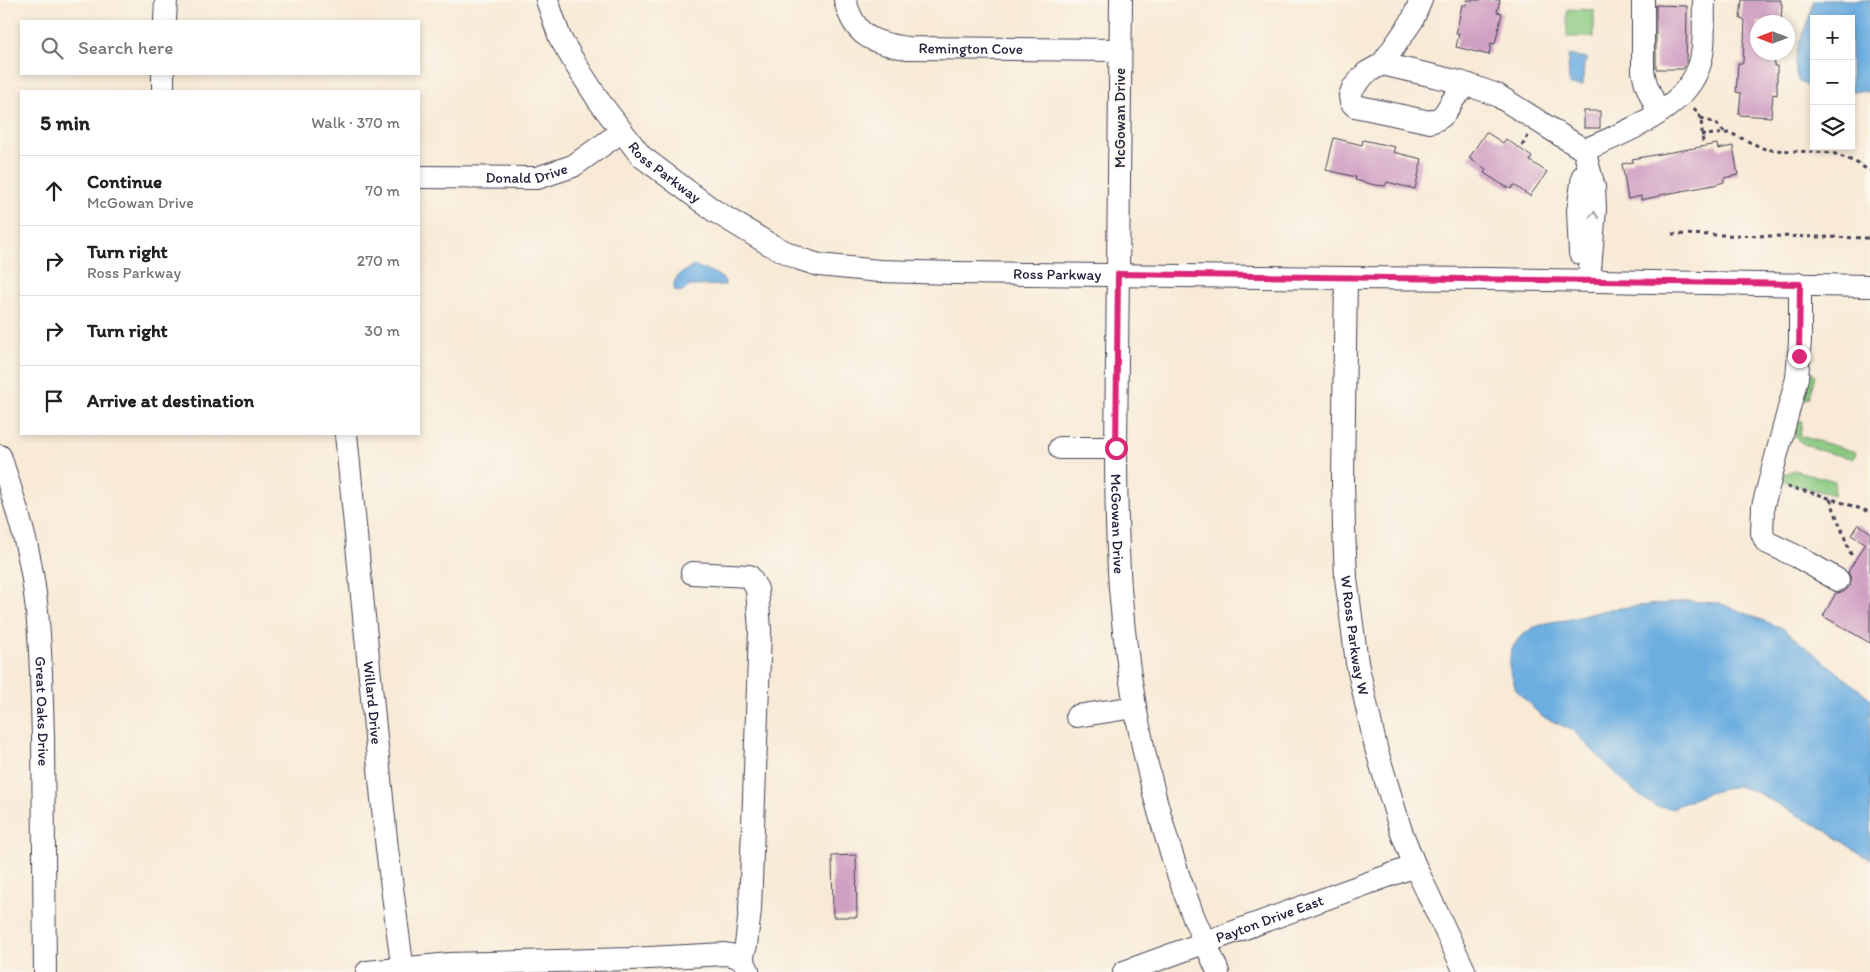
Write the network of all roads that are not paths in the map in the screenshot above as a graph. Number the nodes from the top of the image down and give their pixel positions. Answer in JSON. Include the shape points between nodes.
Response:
{"nodes":[{"id":1,"x":166,"y":0,"type":"edge"},
{"id":2,"x":547,"y":0,"type":"edge"},
{"id":3,"x":844,"y":0,"type":"edge"},
{"id":4,"x":1122,"y":0,"type":"edge"},
{"id":5,"x":1421,"y":0,"type":"edge"},
{"id":6,"x":1643,"y":0,"type":"edge"},
{"id":7,"x":1704,"y":0,"type":"edge"},
{"id":8,"x":165,"y":20,"type":"edge"},
{"id":9,"x":1120,"y":50,"type":"junction"},
{"id":10,"x":1382,"y":64,"type":"junction"},
{"id":11,"x":163,"y":75,"type":"edge"},
{"id":12,"x":1469,"y":85,"type":"junction"},
{"id":13,"x":163,"y":90,"type":"edge"},
{"id":14,"x":1658,"y":112,"type":"junction"},
{"id":15,"x":621,"y":132,"type":"junction"},
{"id":16,"x":1585,"y":156,"type":"junction"},
{"id":17,"x":420,"y":177,"type":"edge"},
{"id":18,"x":1118,"y":274,"type":"junction"},
{"id":19,"x":1346,"y":278,"type":"junction"},
{"id":20,"x":1586,"y":281,"type":"junction"},
{"id":21,"x":1800,"y":284,"type":"junction"},
{"id":22,"x":1870,"y":286,"type":"edge"},
{"id":23,"x":346,"y":435,"type":"edge"},
{"id":24,"x":1060,"y":448,"type":"dead end"},
{"id":25,"x":1116,"y":448,"type":"junction"},
{"id":26,"x":0,"y":456,"type":"edge"},
{"id":27,"x":692,"y":573,"type":"dead end"},
{"id":28,"x":1838,"y":580,"type":"dead end"},
{"id":29,"x":1135,"y":707,"type":"junction"},
{"id":30,"x":1077,"y":716,"type":"dead end"},
{"id":31,"x":1415,"y":866,"type":"junction"},
{"id":32,"x":1205,"y":943,"type":"junction"},
{"id":33,"x":745,"y":965,"type":"edge"},
{"id":34,"x":403,"y":970,"type":"edge"},
{"id":35,"x":45,"y":972,"type":"edge"},
{"id":36,"x":367,"y":972,"type":"edge"},
{"id":37,"x":1124,"y":972,"type":"edge"},
{"id":38,"x":1218,"y":972,"type":"edge"},
{"id":39,"x":1465,"y":972,"type":"edge"}],
"edges":[{"from":1,"to":8,"type":"street"},
{"from":2,"to":15,"type":"street","name":"Ross Parkway","via":[[560,38]]},
{"from":3,"to":9,"type":"street","name":"Remington Cove","via":[[848,14],[862,34],[893,46]]},
{"from":4,"to":9,"type":"street","name":"McGowan Drive"},
{"from":5,"to":10,"type":"street","via":[[1412,21]]},
{"from":6,"to":14,"type":"street","via":[[1643,71]]},
{"from":7,"to":14,"type":"street","via":[[1699,68],[1682,94]]},
{"from":9,"to":18,"type":"street","name":"McGowan Drive"},
{"from":10,"to":12,"type":"street"},
{"from":10,"to":12,"type":"street","via":[[1366,72],[1353,88],[1350,96],[1355,106],[1430,122],[1440,119],[1455,97]]},
{"from":11,"to":13,"type":"street"},
{"from":12,"to":16,"type":"street","via":[[1496,95]]},
{"from":14,"to":16,"type":"street"},
{"from":15,"to":17,"type":"street","name":"Donald Drive","via":[[573,166],[537,178]]},
{"from":15,"to":18,"type":"street","name":"Ross Parkway","via":[[641,156],[714,210],[769,244],[819,265],[879,271]]},
{"from":16,"to":20,"type":"street","via":[[1594,187],[1595,209]]},
{"from":18,"to":19,"type":"street","name":"Ross Parkway"},
{"from":18,"to":25,"type":"street","name":"McGowan Drive"},
{"from":19,"to":20,"type":"street","name":"Ross Parkway"},
{"from":19,"to":31,"type":"street","name":"W Ross Parkway W","via":[[1343,479],[1350,612],[1360,679],[1376,748],[1397,820]]},
{"from":20,"to":21,"type":"street","name":"Ross Parkway"},
{"from":21,"to":22,"type":"street","name":"Ross Parkway"},
{"from":21,"to":28,"type":"street","via":[[1797,378],[1769,484],[1762,533],[1766,542],[1798,556]]},
{"from":23,"to":34,"type":"street","name":"Willard Drive","via":[[387,849]]},
{"from":24,"to":25,"type":"street"},
{"from":25,"to":29,"type":"street","name":"McGowan Drive","via":[[1120,587]]},
{"from":26,"to":35,"type":"street","name":"Great Oaks Drive","via":[[24,537],[38,614]]},
{"from":27,"to":33,"type":"street","via":[[749,576],[757,589],[760,630],[750,910]]},
{"from":29,"to":30,"type":"street"},
{"from":29,"to":32,"type":"street","name":"McGowan Drive","via":[[1167,838]]},
{"from":31,"to":32,"type":"street","name":"Payton Drive East"},
{"from":31,"to":39,"type":"street","name":"W Ross Parkway W"},
{"from":32,"to":37,"type":"street","name":"Payton Drive East"},
{"from":32,"to":38,"type":"street","name":"McGowan Drive"},
{"from":33,"to":34,"type":"street","via":[[736,956],[725,954],[630,960],[450,964]]},
{"from":34,"to":36,"type":"street"}]}
